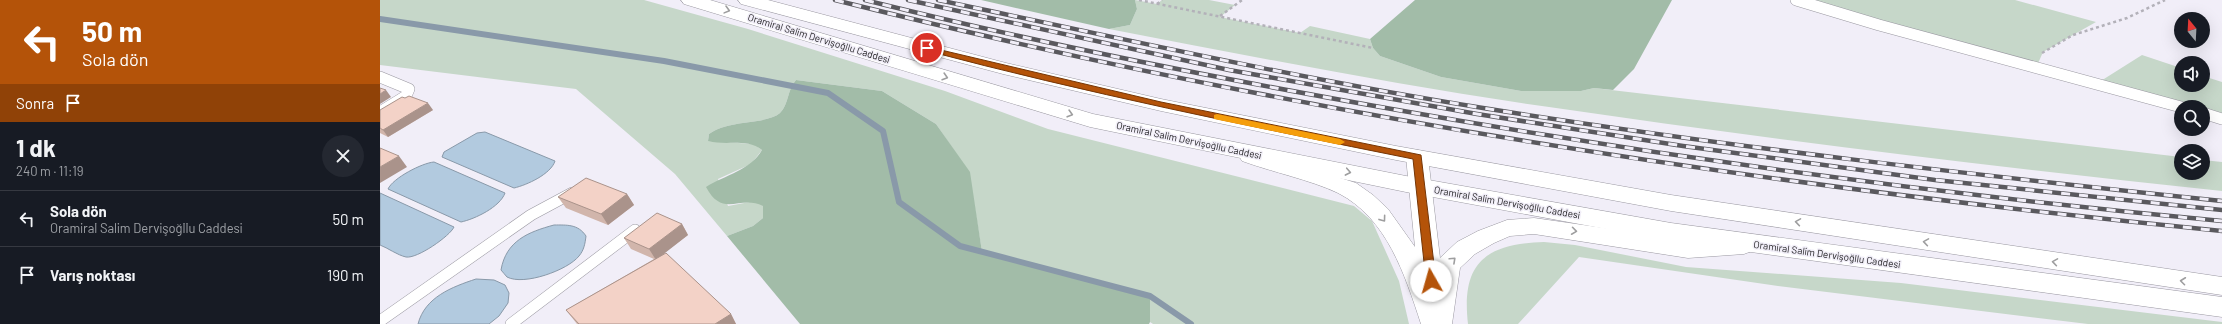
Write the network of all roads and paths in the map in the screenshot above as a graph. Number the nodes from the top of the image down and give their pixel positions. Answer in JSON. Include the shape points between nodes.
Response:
{"nodes":[{"id":1,"x":690,"y":0,"type":"edge"},
{"id":2,"x":747,"y":0,"type":"edge"},
{"id":3,"x":1138,"y":0,"type":"edge"},
{"id":4,"x":1162,"y":0,"type":"edge"},
{"id":5,"x":1242,"y":0,"type":"edge"},
{"id":6,"x":1796,"y":0,"type":"edge"},
{"id":7,"x":2165,"y":0,"type":"edge"},
{"id":8,"x":1157,"y":4,"type":"junction"},
{"id":9,"x":1220,"y":17,"type":"junction"},
{"id":10,"x":1373,"y":48,"type":"dead end"},
{"id":11,"x":2036,"y":68,"type":"junction"},
{"id":12,"x":380,"y":76,"type":"edge"},
{"id":13,"x":2174,"y":105,"type":"edge"},
{"id":14,"x":380,"y":112,"type":"edge"},
{"id":15,"x":2210,"y":116,"type":"edge"},
{"id":16,"x":2222,"y":119,"type":"edge"},
{"id":17,"x":1223,"y":147,"type":"junction"},
{"id":18,"x":1417,"y":157,"type":"junction"},
{"id":19,"x":1420,"y":187,"type":"junction"},
{"id":20,"x":576,"y":191,"type":"edge"},
{"id":21,"x":636,"y":230,"type":"edge"},
{"id":22,"x":1754,"y":244,"type":"junction"},
{"id":23,"x":2222,"y":286,"type":"edge"},
{"id":24,"x":2222,"y":307,"type":"edge"},
{"id":25,"x":380,"y":321,"type":"edge"},
{"id":26,"x":512,"y":324,"type":"edge"},
{"id":27,"x":1436,"y":324,"type":"edge"}],
"edges":[{"from":1,"to":17,"type":"main road","name":"Oramiral Salim Dervişoğllu Caddesi","one_way":true,"via":[[1090,120]]},
{"from":2,"to":18,"type":"main road","name":"Oramiral Salim Dervişoğllu Caddesi","via":[[1003,68],[1161,105]]},
{"from":3,"to":8,"type":"path"},
{"from":4,"to":8,"type":"path"},
{"from":5,"to":9,"type":"path"},
{"from":6,"to":11,"type":"lane"},
{"from":7,"to":11,"type":"path","via":[[2128,18],[2058,43],[2043,52]]},
{"from":8,"to":9,"type":"path"},
{"from":9,"to":10,"type":"path"},
{"from":11,"to":13,"type":"lane"},
{"from":12,"to":14,"type":"lane","via":[[409,88],[406,96]]},
{"from":15,"to":16,"type":"lane"},
{"from":17,"to":19,"type":"main road","name":"Oramiral Salim Dervişoğllu Caddesi","one_way":true},
{"from":17,"to":27,"type":"main road","one_way":true,"via":[[1347,188],[1364,199],[1379,213],[1406,253]]},
{"from":18,"to":19,"type":"main road"},
{"from":23,"to":18,"type":"main road","name":"Oramiral Salim Dervişoğllu Caddesi","one_way":true,"via":[[1671,203]]},
{"from":19,"to":22,"type":"main road","name":"Oramiral Salim Dervişoğllu Caddesi","via":[[1671,232]]},
{"from":19,"to":27,"type":"main road"},
{"from":20,"to":25,"type":"lane","via":[[531,215]]},
{"from":21,"to":26,"type":"lane"},
{"from":22,"to":24,"type":"main road","name":"Oramiral Salim Dervişoğllu Caddesi"},
{"from":27,"to":22,"type":"main road","one_way":true,"via":[[1448,264],[1466,248],[1508,228],[1534,226],[1688,249]]}]}
